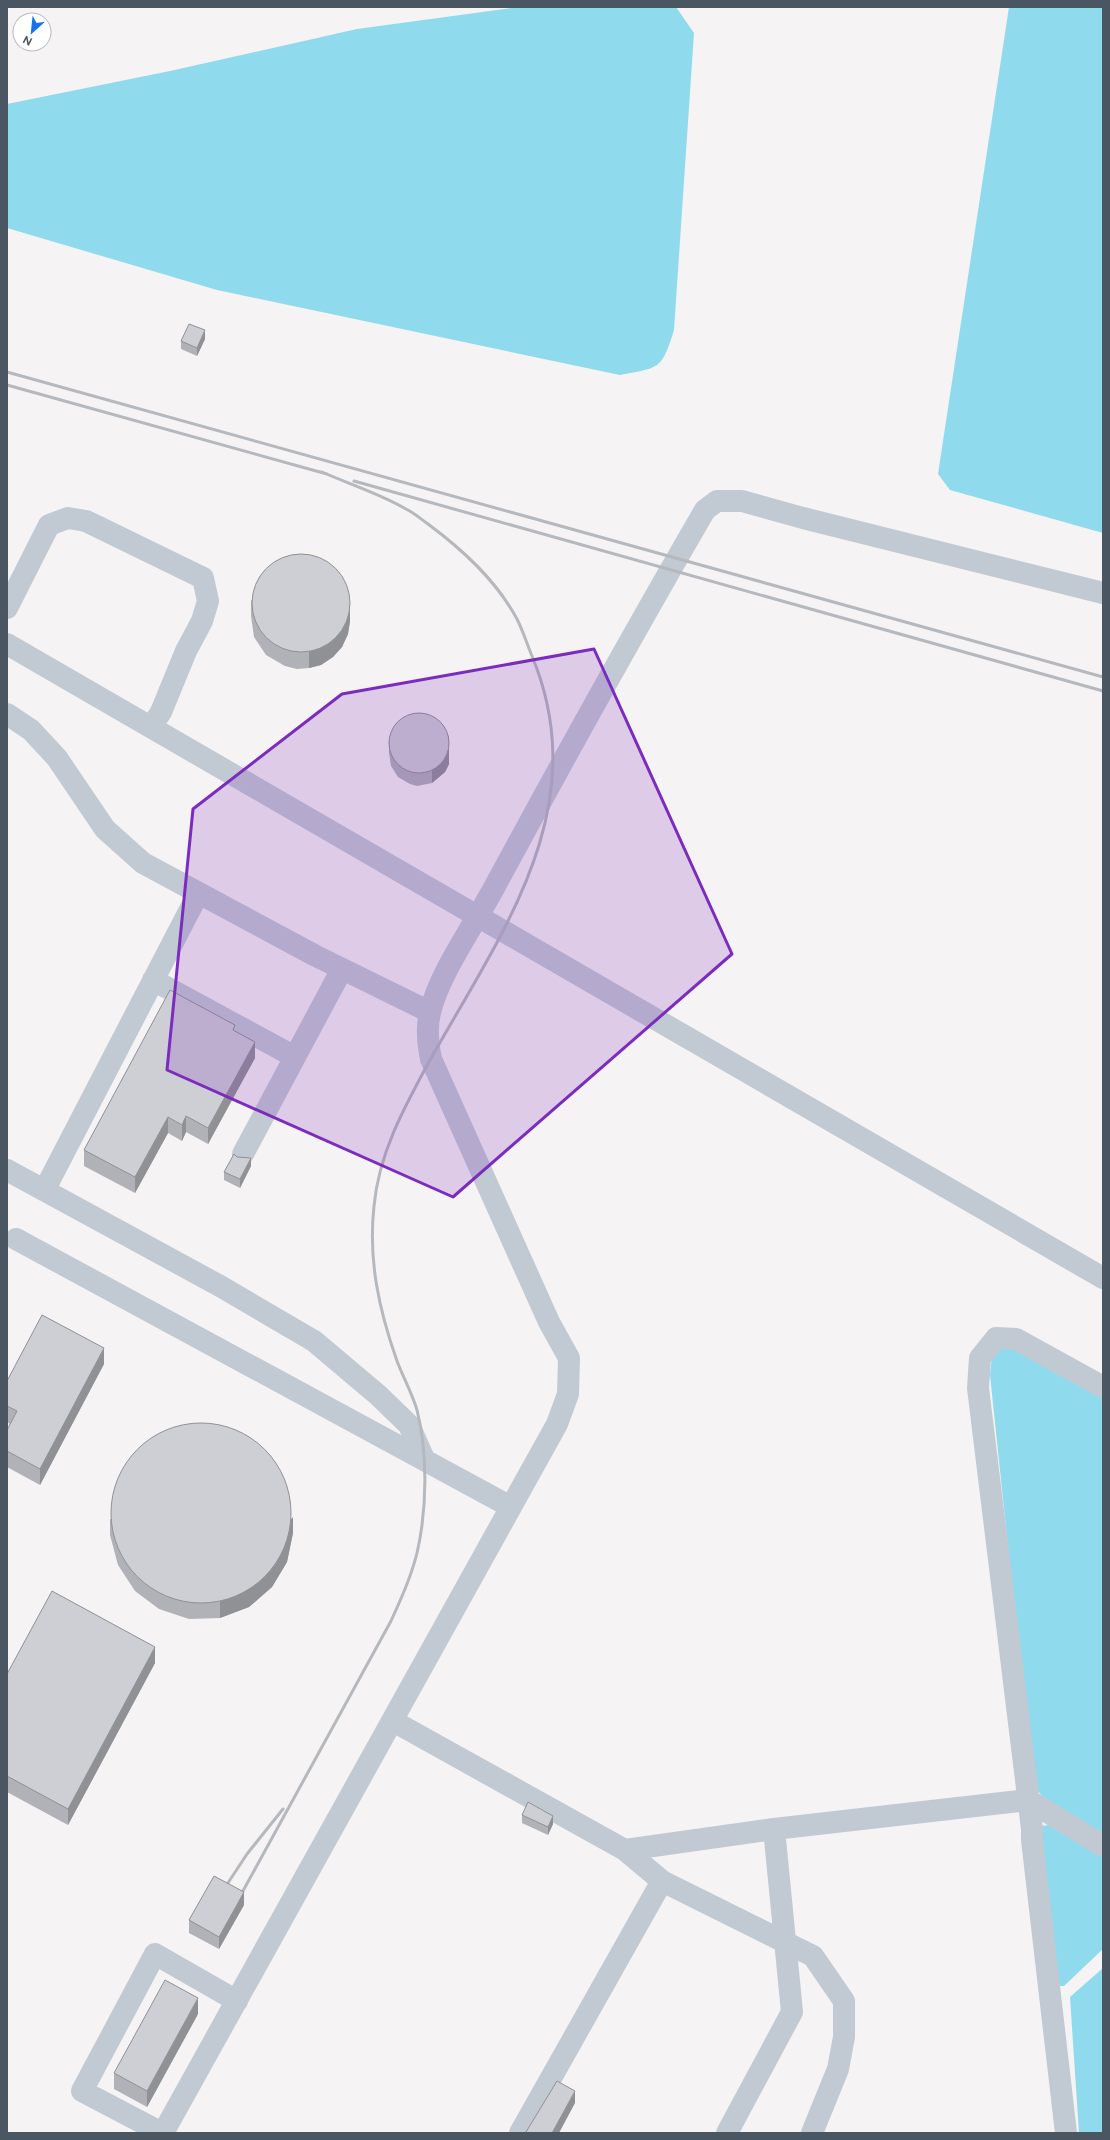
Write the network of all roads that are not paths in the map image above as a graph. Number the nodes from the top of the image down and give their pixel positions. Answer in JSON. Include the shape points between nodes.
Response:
{"nodes":[{"id":1,"x":1103,"y":593,"type":"edge"},
{"id":2,"x":7,"y":608,"type":"edge"},
{"id":3,"x":7,"y":644,"type":"edge"},
{"id":4,"x":7,"y":714,"type":"edge"},
{"id":5,"x":151,"y":727,"type":"junction"},
{"id":6,"x":198,"y":894,"type":"junction"},
{"id":7,"x":479,"y":916,"type":"junction"},
{"id":8,"x":342,"y":969,"type":"junction"},
{"id":9,"x":153,"y":980,"type":"junction"},
{"id":10,"x":430,"y":1012,"type":"junction"},
{"id":11,"x":295,"y":1057,"type":"junction"},
{"id":12,"x":243,"y":1154,"type":"dead end"},
{"id":13,"x":7,"y":1170,"type":"edge"},
{"id":14,"x":45,"y":1189,"type":"junction"},
{"id":15,"x":16,"y":1239,"type":"dead end"},
{"id":16,"x":1103,"y":1278,"type":"edge"},
{"id":17,"x":1103,"y":1387,"type":"edge"},
{"id":18,"x":424,"y":1459,"type":"junction"},
{"id":19,"x":511,"y":1507,"type":"junction"},
{"id":20,"x":392,"y":1721,"type":"junction"},
{"id":21,"x":1028,"y":1800,"type":"junction"},
{"id":22,"x":774,"y":1829,"type":"junction"},
{"id":23,"x":1103,"y":1846,"type":"edge"},
{"id":24,"x":625,"y":1850,"type":"junction"},
{"id":25,"x":662,"y":1880,"type":"junction"},
{"id":26,"x":785,"y":1942,"type":"junction"},
{"id":27,"x":237,"y":2001,"type":"junction"},
{"id":28,"x":162,"y":2133,"type":"edge"},
{"id":29,"x":520,"y":2133,"type":"edge"},
{"id":30,"x":727,"y":2133,"type":"edge"},
{"id":31,"x":812,"y":2133,"type":"edge"},
{"id":32,"x":1066,"y":2133,"type":"edge"}],
"edges":[{"from":1,"to":7,"type":"lane","via":[[742,501],[717,501],[705,510],[677,558],[552,779]]},
{"from":2,"to":5,"type":"lane","via":[[49,524],[68,518],[86,521],[203,578],[208,601],[202,621],[186,651],[161,712]]},
{"from":3,"to":5,"type":"lane"},
{"from":4,"to":6,"type":"lane","via":[[31,730],[57,758],[105,829],[143,863]]},
{"from":5,"to":7,"type":"lane"},
{"from":6,"to":8,"type":"lane"},
{"from":6,"to":9,"type":"lane"},
{"from":7,"to":10,"type":"lane","via":[[444,974]]},
{"from":7,"to":16,"type":"lane"},
{"from":8,"to":10,"type":"lane"},
{"from":8,"to":11,"type":"lane"},
{"from":9,"to":11,"type":"lane"},
{"from":9,"to":14,"type":"lane"},
{"from":10,"to":19,"type":"lane","via":[[430,1059],[549,1322],[569,1358],[568,1394],[557,1424]]},
{"from":11,"to":12,"type":"lane"},
{"from":13,"to":14,"type":"lane"},
{"from":14,"to":18,"type":"lane","via":[[314,1341],[409,1425]]},
{"from":15,"to":18,"type":"lane"},
{"from":17,"to":21,"type":"lane","via":[[1016,1339],[996,1338],[980,1358],[978,1388]]},
{"from":18,"to":19,"type":"lane"},
{"from":19,"to":20,"type":"lane"},
{"from":20,"to":24,"type":"lane"},
{"from":20,"to":27,"type":"lane"},
{"from":21,"to":22,"type":"lane"},
{"from":21,"to":23,"type":"lane"},
{"from":21,"to":32,"type":"lane"},
{"from":22,"to":24,"type":"lane"},
{"from":22,"to":26,"type":"lane"},
{"from":24,"to":25,"type":"lane"},
{"from":25,"to":26,"type":"lane"},
{"from":25,"to":29,"type":"lane"},
{"from":26,"to":30,"type":"lane","via":[[792,2012]]},
{"from":26,"to":31,"type":"lane","via":[[813,1956],[844,2002],[844,2037],[838,2069]]},
{"from":27,"to":28,"type":"lane"},
{"from":27,"to":28,"type":"lane","via":[[155,1954],[82,2091]]}]}
